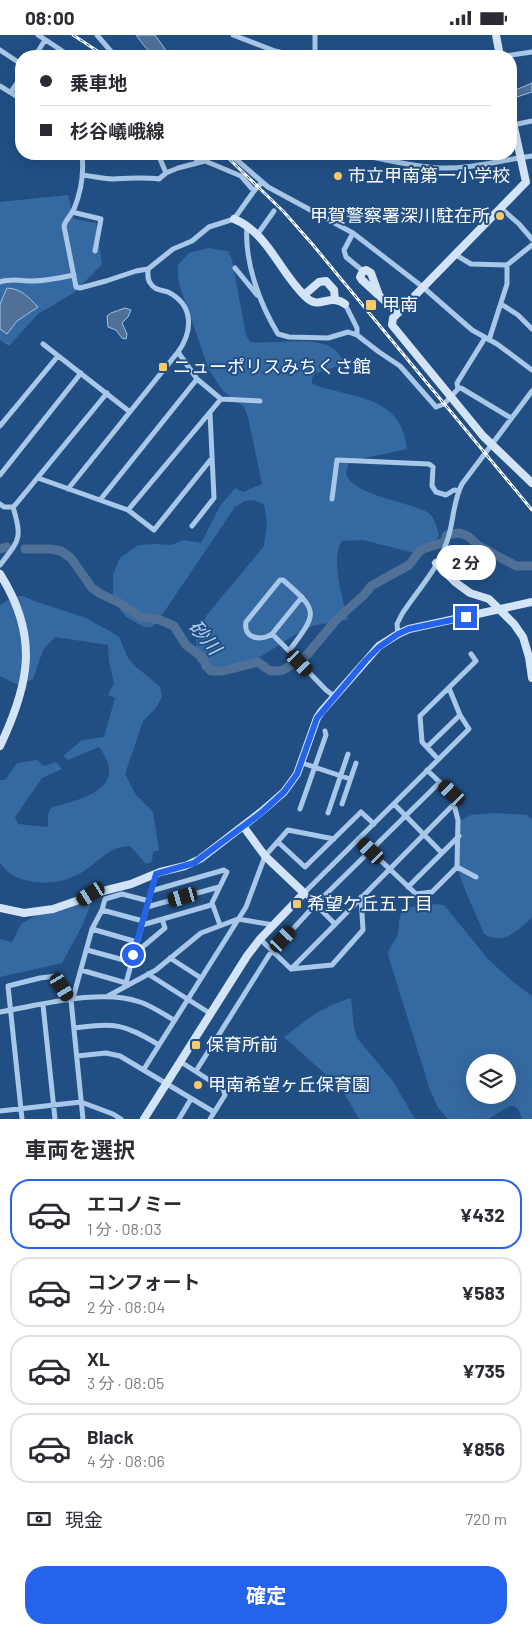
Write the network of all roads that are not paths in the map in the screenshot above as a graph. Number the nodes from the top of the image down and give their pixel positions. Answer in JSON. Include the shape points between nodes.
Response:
{"nodes":[{"id":1,"x":38,"y":35,"type":"edge"},
{"id":2,"x":97,"y":35,"type":"edge"},
{"id":3,"x":232,"y":35,"type":"edge"},
{"id":4,"x":315,"y":35,"type":"edge"},
{"id":5,"x":496,"y":35,"type":"edge"},
{"id":6,"x":45,"y":40,"type":"junction"},
{"id":7,"x":0,"y":50,"type":"edge"},
{"id":8,"x":39,"y":50,"type":"edge"},
{"id":9,"x":61,"y":50,"type":"edge"},
{"id":10,"x":110,"y":50,"type":"edge"},
{"id":11,"x":272,"y":50,"type":"edge"},
{"id":12,"x":315,"y":50,"type":"edge"},
{"id":13,"x":499,"y":50,"type":"edge"},
{"id":14,"x":532,"y":52,"type":"edge"},
{"id":15,"x":517,"y":54,"type":"edge"},
{"id":16,"x":15,"y":60,"type":"edge"},
{"id":17,"x":0,"y":86,"type":"edge"},
{"id":18,"x":15,"y":86,"type":"edge"},
{"id":19,"x":11,"y":92,"type":"junction"},
{"id":20,"x":15,"y":95,"type":"edge"},
{"id":21,"x":517,"y":120,"type":"edge"},
{"id":22,"x":532,"y":121,"type":"edge"},
{"id":23,"x":517,"y":143,"type":"edge"},
{"id":24,"x":532,"y":156,"type":"edge"},
{"id":25,"x":517,"y":157,"type":"edge"},
{"id":26,"x":520,"y":157,"type":"junction"},
{"id":27,"x":82,"y":160,"type":"edge"},
{"id":28,"x":161,"y":160,"type":"edge"},
{"id":29,"x":237,"y":160,"type":"edge"},
{"id":30,"x":390,"y":160,"type":"edge"},
{"id":31,"x":501,"y":160,"type":"edge"},
{"id":32,"x":197,"y":162,"type":"joint"},
{"id":33,"x":166,"y":173,"type":"junction"},
{"id":34,"x":82,"y":175,"type":"junction"},
{"id":35,"x":532,"y":176,"type":"edge"},
{"id":36,"x":262,"y":182,"type":"junction"},
{"id":37,"x":526,"y":182,"type":"junction"},
{"id":38,"x":254,"y":191,"type":"junction"},
{"id":39,"x":501,"y":208,"type":"junction"},
{"id":40,"x":274,"y":211,"type":"dead end"},
{"id":41,"x":72,"y":212,"type":"junction"},
{"id":42,"x":234,"y":219,"type":"junction"},
{"id":43,"x":248,"y":226,"type":"junction"},
{"id":44,"x":354,"y":233,"type":"junction"},
{"id":45,"x":257,"y":235,"type":"junction"},
{"id":46,"x":532,"y":239,"type":"edge"},
{"id":47,"x":532,"y":245,"type":"edge"},
{"id":48,"x":95,"y":251,"type":"dead end"},
{"id":49,"x":456,"y":255,"type":"junction"},
{"id":50,"x":507,"y":265,"type":"junction"},
{"id":51,"x":235,"y":268,"type":"dead end"},
{"id":52,"x":148,"y":269,"type":"junction"},
{"id":53,"x":363,"y":271,"type":"joint"},
{"id":54,"x":74,"y":275,"type":"junction"},
{"id":55,"x":0,"y":282,"type":"edge"},
{"id":56,"x":424,"y":288,"type":"junction"},
{"id":57,"x":304,"y":295,"type":"junction"},
{"id":58,"x":259,"y":298,"type":"junction"},
{"id":59,"x":335,"y":299,"type":"junction"},
{"id":60,"x":345,"y":304,"type":"joint"},
{"id":61,"x":502,"y":304,"type":"junction"},
{"id":62,"x":395,"y":316,"type":"junction"},
{"id":63,"x":532,"y":329,"type":"edge"},
{"id":64,"x":357,"y":335,"type":"junction"},
{"id":65,"x":487,"y":339,"type":"junction"},
{"id":66,"x":43,"y":344,"type":"dead end"},
{"id":67,"x":178,"y":352,"type":"junction"},
{"id":68,"x":58,"y":356,"type":"junction"},
{"id":69,"x":532,"y":369,"type":"edge"},
{"id":70,"x":81,"y":373,"type":"junction"},
{"id":71,"x":197,"y":379,"type":"junction"},
{"id":72,"x":458,"y":389,"type":"junction"},
{"id":73,"x":532,"y":391,"type":"edge"},
{"id":74,"x":107,"y":393,"type":"junction"},
{"id":75,"x":451,"y":397,"type":"junction"},
{"id":76,"x":221,"y":399,"type":"junction"},
{"id":77,"x":260,"y":401,"type":"dead end"},
{"id":78,"x":210,"y":412,"type":"junction"},
{"id":79,"x":130,"y":413,"type":"junction"},
{"id":80,"x":511,"y":418,"type":"junction"},
{"id":81,"x":0,"y":426,"type":"edge"},
{"id":82,"x":491,"y":446,"type":"junction"},
{"id":83,"x":212,"y":458,"type":"junction"},
{"id":84,"x":0,"y":475,"type":"edge"},
{"id":85,"x":38,"y":478,"type":"junction"},
{"id":86,"x":532,"y":483,"type":"edge"},
{"id":87,"x":68,"y":489,"type":"junction"},
{"id":88,"x":458,"y":491,"type":"junction"},
{"id":89,"x":332,"y":499,"type":"dead end"},
{"id":90,"x":100,"y":500,"type":"junction"},
{"id":91,"x":0,"y":504,"type":"edge"},
{"id":92,"x":13,"y":507,"type":"junction"},
{"id":93,"x":128,"y":510,"type":"junction"},
{"id":94,"x":192,"y":526,"type":"dead end"},
{"id":95,"x":436,"y":563,"type":"junction"},
{"id":96,"x":0,"y":565,"type":"edge"},
{"id":97,"x":0,"y":574,"type":"edge"},
{"id":98,"x":302,"y":597,"type":"junction"},
{"id":99,"x":532,"y":602,"type":"edge"},
{"id":100,"x":500,"y":609,"type":"junction"},
{"id":101,"x":272,"y":634,"type":"junction"},
{"id":102,"x":398,"y":634,"type":"junction"},
{"id":103,"x":471,"y":655,"type":"dead end"},
{"id":104,"x":300,"y":663,"type":"dead end"},
{"id":105,"x":532,"y":678,"type":"edge"},
{"id":106,"x":449,"y":688,"type":"junction"},
{"id":107,"x":334,"y":696,"type":"junction"},
{"id":108,"x":460,"y":715,"type":"junction"},
{"id":109,"x":325,"y":731,"type":"dead end"},
{"id":110,"x":0,"y":746,"type":"edge"},
{"id":111,"x":427,"y":747,"type":"junction"},
{"id":112,"x":348,"y":754,"type":"dead end"},
{"id":113,"x":438,"y":759,"type":"junction"},
{"id":114,"x":302,"y":763,"type":"junction"},
{"id":115,"x":356,"y":763,"type":"dead end"},
{"id":116,"x":315,"y":767,"type":"junction"},
{"id":117,"x":427,"y":770,"type":"junction"},
{"id":118,"x":341,"y":776,"type":"junction"},
{"id":119,"x":350,"y":779,"type":"junction"},
{"id":120,"x":440,"y":782,"type":"junction"},
{"id":121,"x":394,"y":803,"type":"junction"},
{"id":122,"x":342,"y":804,"type":"dead end"},
{"id":123,"x":454,"y":804,"type":"junction"},
{"id":124,"x":300,"y":809,"type":"dead end"},
{"id":125,"x":328,"y":813,"type":"dead end"},
{"id":126,"x":406,"y":816,"type":"junction"},
{"id":127,"x":374,"y":824,"type":"junction"},
{"id":128,"x":243,"y":826,"type":"junction"},
{"id":129,"x":424,"y":834,"type":"junction"},
{"id":130,"x":459,"y":836,"type":"junction"},
{"id":131,"x":334,"y":839,"type":"junction"},
{"id":132,"x":358,"y":839,"type":"junction"},
{"id":133,"x":278,"y":842,"type":"junction"},
{"id":134,"x":371,"y":851,"type":"junction"},
{"id":135,"x":442,"y":853,"type":"junction"},
{"id":136,"x":264,"y":856,"type":"junction"},
{"id":137,"x":458,"y":867,"type":"junction"},
{"id":138,"x":390,"y":869,"type":"junction"},
{"id":139,"x":156,"y":874,"type":"junction"},
{"id":140,"x":476,"y":877,"type":"dead end"},
{"id":141,"x":219,"y":887,"type":"junction"},
{"id":142,"x":408,"y":887,"type":"junction"},
{"id":143,"x":151,"y":891,"type":"junction"},
{"id":144,"x":304,"y":893,"type":"junction"},
{"id":145,"x":361,"y":897,"type":"junction"},
{"id":146,"x":148,"y":901,"type":"junction"},
{"id":147,"x":212,"y":903,"type":"junction"},
{"id":148,"x":315,"y":905,"type":"junction"},
{"id":149,"x":147,"y":907,"type":"junction"},
{"id":150,"x":0,"y":908,"type":"edge"},
{"id":151,"x":102,"y":910,"type":"junction"},
{"id":152,"x":162,"y":919,"type":"junction"},
{"id":153,"x":238,"y":919,"type":"junction"},
{"id":154,"x":142,"y":923,"type":"junction"},
{"id":155,"x":335,"y":924,"type":"junction"},
{"id":156,"x":220,"y":925,"type":"junction"},
{"id":157,"x":274,"y":925,"type":"junction"},
{"id":158,"x":92,"y":929,"type":"junction"},
{"id":159,"x":260,"y":939,"type":"junction"},
{"id":160,"x":137,"y":941,"type":"junction"},
{"id":161,"x":86,"y":950,"type":"junction"},
{"id":162,"x":273,"y":951,"type":"junction"},
{"id":163,"x":133,"y":955,"type":"junction"},
{"id":164,"x":170,"y":958,"type":"junction"},
{"id":165,"x":132,"y":962,"type":"junction"},
{"id":166,"x":291,"y":969,"type":"junction"},
{"id":167,"x":81,"y":970,"type":"junction"},
{"id":168,"x":148,"y":974,"type":"junction"},
{"id":169,"x":201,"y":978,"type":"junction"},
{"id":170,"x":126,"y":984,"type":"junction"},
{"id":171,"x":108,"y":996,"type":"junction"},
{"id":172,"x":188,"y":999,"type":"junction"},
{"id":173,"x":71,"y":1000,"type":"junction"},
{"id":174,"x":42,"y":1005,"type":"junction"},
{"id":175,"x":10,"y":1011,"type":"junction"},
{"id":176,"x":0,"y":1013,"type":"edge"},
{"id":177,"x":211,"y":1014,"type":"junction"},
{"id":178,"x":174,"y":1020,"type":"junction"},
{"id":179,"x":74,"y":1028,"type":"junction"},
{"id":180,"x":159,"y":1045,"type":"junction"},
{"id":181,"x":77,"y":1057,"type":"junction"},
{"id":182,"x":181,"y":1062,"type":"junction"},
{"id":183,"x":144,"y":1069,"type":"junction"},
{"id":184,"x":196,"y":1071,"type":"junction"},
{"id":185,"x":167,"y":1084,"type":"junction"},
{"id":186,"x":191,"y":1099,"type":"junction"},
{"id":187,"x":81,"y":1102,"type":"junction"},
{"id":188,"x":53,"y":1105,"type":"junction"},
{"id":189,"x":21,"y":1109,"type":"junction"},
{"id":190,"x":0,"y":1111,"type":"edge"},
{"id":191,"x":214,"y":1112,"type":"junction"},
{"id":192,"x":111,"y":1117,"type":"edge"},
{"id":193,"x":22,"y":1119,"type":"edge"},
{"id":194,"x":55,"y":1119,"type":"edge"},
{"id":195,"x":83,"y":1119,"type":"edge"},
{"id":196,"x":121,"y":1119,"type":"edge"},
{"id":197,"x":144,"y":1119,"type":"edge"},
{"id":198,"x":178,"y":1119,"type":"edge"},
{"id":199,"x":210,"y":1119,"type":"edge"}],
"edges":[{"from":1,"to":6,"type":"street"},
{"from":2,"to":10,"type":"street"},
{"from":3,"to":11,"type":"street"},
{"from":4,"to":12,"type":"street"},
{"from":5,"to":13,"type":"street"},
{"from":6,"to":8,"type":"street"},
{"from":6,"to":9,"type":"street"},
{"from":7,"to":16,"type":"street"},
{"from":14,"to":15,"type":"street"},
{"from":17,"to":19,"type":"street"},
{"from":18,"to":19,"type":"street"},
{"from":19,"to":20,"type":"street"},
{"from":21,"to":22,"type":"street"},
{"from":23,"to":26,"type":"street"},
{"from":24,"to":26,"type":"street"},
{"from":25,"to":26,"type":"street"},
{"from":26,"to":37,"type":"street"},
{"from":27,"to":34,"type":"street"},
{"from":28,"to":33,"type":"street"},
{"from":29,"to":36,"type":"street"},
{"from":30,"to":31,"type":"street","via":[[440,168]]},
{"from":32,"to":33,"type":"street"},
{"from":32,"to":38,"type":"street","via":[[205,161],[241,176]]},
{"from":33,"to":34,"type":"street","via":[[158,179]]},
{"from":34,"to":41,"type":"street"},
{"from":35,"to":37,"type":"street"},
{"from":36,"to":38,"type":"street"},
{"from":36,"to":44,"type":"street"},
{"from":37,"to":39,"type":"street"},
{"from":38,"to":42,"type":"street"},
{"from":39,"to":46,"type":"street"},
{"from":39,"to":49,"type":"street"},
{"from":40,"to":45,"type":"street"},
{"from":41,"to":48,"type":"street","via":[[102,219]]},
{"from":41,"to":54,"type":"street","via":[[64,226]]},
{"from":42,"to":43,"type":"street"},
{"from":42,"to":52,"type":"street","via":[[209,227]]},
{"from":43,"to":45,"type":"street"},
{"from":43,"to":58,"type":"street","via":[[252,274]]},
{"from":44,"to":53,"type":"street","via":[[344,250],[346,257]]},
{"from":44,"to":56,"type":"street"},
{"from":45,"to":57,"type":"street"},
{"from":47,"to":50,"type":"street"},
{"from":49,"to":50,"type":"street","via":[[471,264]]},
{"from":49,"to":56,"type":"street"},
{"from":50,"to":61,"type":"street"},
{"from":51,"to":58,"type":"street"},
{"from":52,"to":54,"type":"street","via":[[80,288],[76,287]]},
{"from":52,"to":67,"type":"street","via":[[149,283],[179,300],[188,319],[188,334]]},
{"from":53,"to":62,"type":"street","via":[[362,280],[372,285]]},
{"from":54,"to":55,"type":"street"},
{"from":56,"to":62,"type":"street"},
{"from":56,"to":65,"type":"street"},
{"from":57,"to":59,"type":"street","via":[[317,303]]},
{"from":57,"to":59,"type":"street","via":[[319,282],[326,281],[334,290]]},
{"from":58,"to":64,"type":"street","via":[[278,334],[328,338],[348,332]]},
{"from":59,"to":60,"type":"street"},
{"from":60,"to":64,"type":"street","via":[[357,328]]},
{"from":61,"to":63,"type":"street"},
{"from":61,"to":65,"type":"street"},
{"from":62,"to":75,"type":"street","via":[[392,325]]},
{"from":64,"to":75,"type":"street","via":[[400,366],[436,407]]},
{"from":65,"to":69,"type":"street"},
{"from":65,"to":72,"type":"street","via":[[457,383]]},
{"from":66,"to":68,"type":"street"},
{"from":67,"to":71,"type":"street"},
{"from":67,"to":79,"type":"street"},
{"from":68,"to":70,"type":"street"},
{"from":68,"to":81,"type":"street"},
{"from":70,"to":74,"type":"street"},
{"from":70,"to":84,"type":"street"},
{"from":71,"to":76,"type":"street"},
{"from":71,"to":90,"type":"street"},
{"from":72,"to":75,"type":"street"},
{"from":72,"to":80,"type":"street"},
{"from":73,"to":80,"type":"street"},
{"from":74,"to":79,"type":"street"},
{"from":74,"to":85,"type":"street"},
{"from":75,"to":82,"type":"street"},
{"from":76,"to":77,"type":"street"},
{"from":76,"to":78,"type":"street"},
{"from":78,"to":83,"type":"street"},
{"from":78,"to":93,"type":"street"},
{"from":79,"to":87,"type":"street"},
{"from":80,"to":82,"type":"street"},
{"from":82,"to":86,"type":"street"},
{"from":82,"to":88,"type":"street"},
{"from":83,"to":93,"type":"street","via":[[154,530]]},
{"from":83,"to":94,"type":"street","via":[[214,498]]},
{"from":85,"to":87,"type":"street"},
{"from":85,"to":92,"type":"street"},
{"from":87,"to":90,"type":"street"},
{"from":88,"to":89,"type":"street","via":[[446,495],[436,492],[432,486],[433,467],[429,464],[337,460]]},
{"from":88,"to":95,"type":"street","via":[[450,533]]},
{"from":90,"to":93,"type":"street"},
{"from":91,"to":92,"type":"street"},
{"from":92,"to":96,"type":"street","via":[[17,543]]},
{"from":95,"to":100,"type":"street","via":[[470,593],[489,599]]},
{"from":95,"to":102,"type":"street","via":[[402,614],[397,624]]},
{"from":97,"to":110,"type":"street","via":[[19,612],[26,651],[20,701]]},
{"from":98,"to":101,"type":"street"},
{"from":98,"to":101,"type":"street","via":[[311,617],[290,651]]},
{"from":98,"to":101,"type":"street","via":[[280,580],[246,623],[250,636],[262,638]]},
{"from":99,"to":100,"type":"street"},
{"from":100,"to":102,"type":"street","via":[[424,625]]},
{"from":100,"to":105,"type":"street","via":[[523,637]]},
{"from":102,"to":107,"type":"street","via":[[372,653]]},
{"from":103,"to":106,"type":"street","via":[[476,661]]},
{"from":104,"to":107,"type":"street"},
{"from":106,"to":108,"type":"street"},
{"from":106,"to":111,"type":"street","via":[[420,716],[422,743]]},
{"from":107,"to":114,"type":"street","via":[[317,718]]},
{"from":108,"to":111,"type":"street"},
{"from":108,"to":113,"type":"street","via":[[469,729]]},
{"from":109,"to":116,"type":"street"},
{"from":111,"to":113,"type":"street"},
{"from":112,"to":118,"type":"street"},
{"from":113,"to":117,"type":"street"},
{"from":114,"to":116,"type":"street"},
{"from":114,"to":128,"type":"street","via":[[284,792]]},
{"from":115,"to":119,"type":"street"},
{"from":116,"to":118,"type":"street"},
{"from":116,"to":124,"type":"street"},
{"from":117,"to":120,"type":"street"},
{"from":117,"to":121,"type":"street"},
{"from":118,"to":119,"type":"street"},
{"from":118,"to":125,"type":"street"},
{"from":119,"to":122,"type":"street"},
{"from":120,"to":123,"type":"street","via":[[452,793]]},
{"from":120,"to":126,"type":"street"},
{"from":121,"to":126,"type":"street"},
{"from":121,"to":127,"type":"street"},
{"from":123,"to":129,"type":"street"},
{"from":123,"to":130,"type":"street"},
{"from":126,"to":129,"type":"street"},
{"from":126,"to":134,"type":"street"},
{"from":127,"to":131,"type":"street","via":[[361,812]]},
{"from":127,"to":132,"type":"street"},
{"from":128,"to":136,"type":"street"},
{"from":128,"to":139,"type":"street","via":[[194,863]]},
{"from":129,"to":135,"type":"street"},
{"from":129,"to":138,"type":"street"},
{"from":130,"to":135,"type":"street"},
{"from":130,"to":137,"type":"street"},
{"from":131,"to":133,"type":"street","via":[[288,830]]},
{"from":131,"to":133,"type":"street","via":[[305,867]]},
{"from":132,"to":134,"type":"street"},
{"from":132,"to":144,"type":"street"},
{"from":133,"to":136,"type":"street"},
{"from":134,"to":138,"type":"street"},
{"from":134,"to":148,"type":"street"},
{"from":135,"to":142,"type":"street"},
{"from":136,"to":144,"type":"street"},
{"from":136,"to":153,"type":"street","via":[[246,907]]},
{"from":137,"to":140,"type":"street"},
{"from":137,"to":142,"type":"street","via":[[432,892],[416,894]]},
{"from":138,"to":142,"type":"street"},
{"from":138,"to":145,"type":"street"},
{"from":139,"to":143,"type":"street"},
{"from":139,"to":150,"type":"street","via":[[53,909],[24,913]]},
{"from":141,"to":143,"type":"street","via":[[227,872],[224,870]]},
{"from":141,"to":147,"type":"street"},
{"from":141,"to":149,"type":"street"},
{"from":143,"to":146,"type":"street"},
{"from":144,"to":148,"type":"street"},
{"from":144,"to":157,"type":"street"},
{"from":145,"to":155,"type":"street"},
{"from":145,"to":166,"type":"street","via":[[363,929],[332,965]]},
{"from":146,"to":149,"type":"street"},
{"from":146,"to":151,"type":"street","via":[[122,894],[105,899]]},
{"from":147,"to":152,"type":"street"},
{"from":147,"to":156,"type":"street"},
{"from":148,"to":155,"type":"street"},
{"from":148,"to":162,"type":"street"},
{"from":149,"to":154,"type":"street"},
{"from":151,"to":154,"type":"street"},
{"from":151,"to":158,"type":"street"},
{"from":152,"to":154,"type":"street"},
{"from":152,"to":163,"type":"street","via":[[165,928]]},
{"from":153,"to":156,"type":"street"},
{"from":153,"to":157,"type":"street"},
{"from":153,"to":169,"type":"street"},
{"from":154,"to":160,"type":"street"},
{"from":155,"to":166,"type":"street"},
{"from":156,"to":164,"type":"street","via":[[201,933]]},
{"from":157,"to":159,"type":"street"},
{"from":158,"to":160,"type":"street"},
{"from":158,"to":161,"type":"street"},
{"from":159,"to":162,"type":"street"},
{"from":159,"to":177,"type":"street"},
{"from":160,"to":163,"type":"street"},
{"from":161,"to":165,"type":"street"},
{"from":161,"to":167,"type":"street"},
{"from":162,"to":166,"type":"street"},
{"from":162,"to":184,"type":"street"},
{"from":163,"to":165,"type":"street"},
{"from":164,"to":168,"type":"street"},
{"from":164,"to":169,"type":"street"},
{"from":165,"to":170,"type":"street"},
{"from":167,"to":170,"type":"street"},
{"from":167,"to":173,"type":"street"},
{"from":168,"to":170,"type":"street"},
{"from":168,"to":172,"type":"street"},
{"from":169,"to":172,"type":"street"},
{"from":170,"to":171,"type":"street"},
{"from":171,"to":173,"type":"street"},
{"from":171,"to":178,"type":"street","via":[[141,1002]]},
{"from":172,"to":177,"type":"street"},
{"from":172,"to":178,"type":"street"},
{"from":173,"to":174,"type":"street"},
{"from":173,"to":175,"type":"street","via":[[56,976],[40,978],[8,986]]},
{"from":173,"to":179,"type":"street"},
{"from":174,"to":175,"type":"street"},
{"from":174,"to":188,"type":"street"},
{"from":175,"to":176,"type":"street"},
{"from":175,"to":189,"type":"street"},
{"from":177,"to":182,"type":"street"},
{"from":178,"to":180,"type":"street"},
{"from":179,"to":180,"type":"street","via":[[122,1026]]},
{"from":179,"to":181,"type":"street"},
{"from":180,"to":183,"type":"street"},
{"from":181,"to":183,"type":"street","via":[[116,1054]]},
{"from":181,"to":187,"type":"street"},
{"from":182,"to":184,"type":"street"},
{"from":182,"to":185,"type":"street"},
{"from":183,"to":185,"type":"street"},
{"from":184,"to":191,"type":"street","via":[[224,1089],[225,1095]]},
{"from":185,"to":186,"type":"street"},
{"from":185,"to":197,"type":"street"},
{"from":186,"to":191,"type":"street"},
{"from":186,"to":198,"type":"street"},
{"from":187,"to":188,"type":"street"},
{"from":187,"to":192,"type":"street"},
{"from":187,"to":195,"type":"street"},
{"from":188,"to":189,"type":"street"},
{"from":188,"to":194,"type":"street"},
{"from":189,"to":190,"type":"street"},
{"from":189,"to":193,"type":"street"},
{"from":191,"to":199,"type":"street"},
{"from":192,"to":196,"type":"street"}]}
